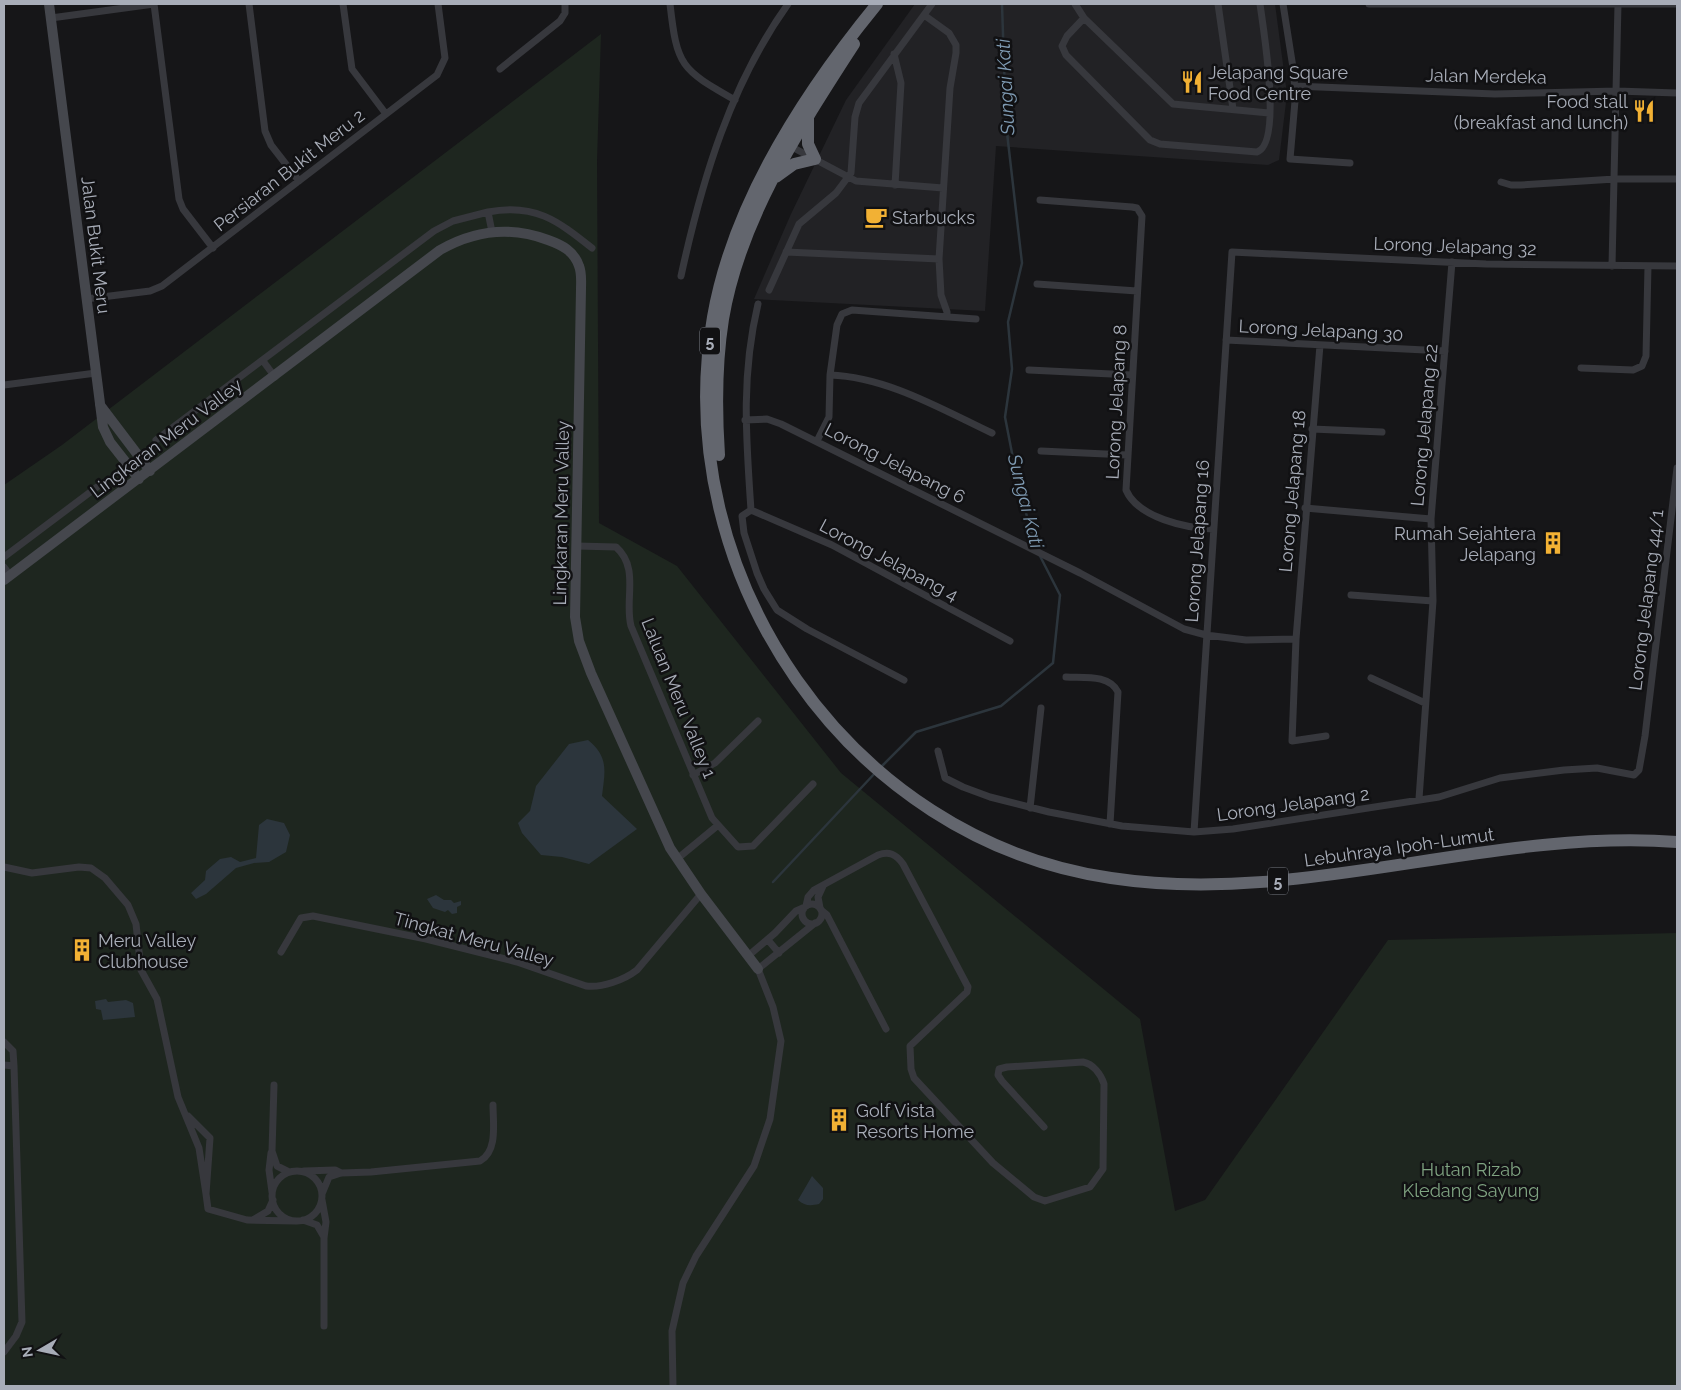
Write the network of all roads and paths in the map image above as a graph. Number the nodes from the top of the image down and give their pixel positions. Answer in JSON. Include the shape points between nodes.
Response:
{"nodes":[{"id":1,"x":49,"y":4,"type":"edge"},
{"id":2,"x":154,"y":4,"type":"edge"},
{"id":3,"x":249,"y":4,"type":"edge"},
{"id":4,"x":344,"y":4,"type":"edge"},
{"id":5,"x":438,"y":4,"type":"edge"},
{"id":6,"x":565,"y":4,"type":"edge"},
{"id":7,"x":670,"y":4,"type":"edge"},
{"id":8,"x":788,"y":4,"type":"edge"},
{"id":9,"x":878,"y":4,"type":"edge"},
{"id":10,"x":932,"y":4,"type":"edge"},
{"id":11,"x":1075,"y":4,"type":"edge"},
{"id":12,"x":1218,"y":4,"type":"edge"},
{"id":13,"x":1260,"y":4,"type":"edge"},
{"id":14,"x":1283,"y":4,"type":"edge"},
{"id":15,"x":1369,"y":4,"type":"edge"},
{"id":16,"x":1618,"y":4,"type":"edge"},
{"id":17,"x":1677,"y":4,"type":"edge"},
{"id":18,"x":924,"y":15,"type":"junction"},
{"id":19,"x":51,"y":18,"type":"junction"},
{"id":20,"x":1084,"y":18,"type":"junction"},
{"id":21,"x":894,"y":54,"type":"junction"},
{"id":22,"x":500,"y":69,"type":"dead end"},
{"id":23,"x":1294,"y":86,"type":"junction"},
{"id":24,"x":1616,"y":91,"type":"junction"},
{"id":25,"x":1677,"y":93,"type":"edge"},
{"id":26,"x":735,"y":100,"type":"junction"},
{"id":27,"x":1233,"y":109,"type":"junction"},
{"id":28,"x":1269,"y":113,"type":"junction"},
{"id":29,"x":386,"y":114,"type":"junction"},
{"id":30,"x":809,"y":115,"type":"junction"},
{"id":31,"x":786,"y":144,"type":"junction"},
{"id":32,"x":815,"y":159,"type":"junction"},
{"id":33,"x":1350,"y":164,"type":"dead end"},
{"id":34,"x":849,"y":178,"type":"junction"},
{"id":35,"x":773,"y":179,"type":"junction"},
{"id":36,"x":1615,"y":179,"type":"junction"},
{"id":37,"x":1677,"y":179,"type":"edge"},
{"id":38,"x":299,"y":181,"type":"junction"},
{"id":39,"x":1502,"y":182,"type":"dead end"},
{"id":40,"x":895,"y":185,"type":"junction"},
{"id":41,"x":943,"y":188,"type":"junction"},
{"id":42,"x":1040,"y":200,"type":"dead end"},
{"id":43,"x":488,"y":212,"type":"junction"},
{"id":44,"x":492,"y":232,"type":"junction"},
{"id":45,"x":212,"y":248,"type":"junction"},
{"id":46,"x":592,"y":248,"type":"dead end"},
{"id":47,"x":786,"y":252,"type":"junction"},
{"id":48,"x":1232,"y":252,"type":"joint"},
{"id":49,"x":939,"y":259,"type":"junction"},
{"id":50,"x":1452,"y":262,"type":"junction"},
{"id":51,"x":1612,"y":266,"type":"junction"},
{"id":52,"x":1648,"y":266,"type":"junction"},
{"id":53,"x":1677,"y":266,"type":"edge"},
{"id":54,"x":681,"y":276,"type":"dead end"},
{"id":55,"x":1037,"y":284,"type":"dead end"},
{"id":56,"x":769,"y":290,"type":"dead end"},
{"id":57,"x":1137,"y":291,"type":"junction"},
{"id":58,"x":86,"y":299,"type":"junction"},
{"id":59,"x":758,"y":304,"type":"dead end"},
{"id":60,"x":947,"y":317,"type":"junction"},
{"id":61,"x":976,"y":319,"type":"dead end"},
{"id":62,"x":1226,"y":340,"type":"junction"},
{"id":63,"x":1320,"y":345,"type":"junction"},
{"id":64,"x":1445,"y":351,"type":"junction"},
{"id":65,"x":263,"y":361,"type":"junction"},
{"id":66,"x":1581,"y":368,"type":"dead end"},
{"id":67,"x":1029,"y":370,"type":"dead end"},
{"id":68,"x":96,"y":373,"type":"junction"},
{"id":69,"x":830,"y":375,"type":"junction"},
{"id":70,"x":1132,"y":375,"type":"junction"},
{"id":71,"x":275,"y":376,"type":"junction"},
{"id":72,"x":4,"y":385,"type":"edge"},
{"id":73,"x":100,"y":404,"type":"junction"},
{"id":74,"x":745,"y":420,"type":"junction"},
{"id":75,"x":1312,"y":429,"type":"junction"},
{"id":76,"x":1382,"y":432,"type":"dead end"},
{"id":77,"x":992,"y":433,"type":"dead end"},
{"id":78,"x":156,"y":440,"type":"dead end"},
{"id":79,"x":817,"y":441,"type":"junction"},
{"id":80,"x":1041,"y":451,"type":"dead end"},
{"id":81,"x":1127,"y":455,"type":"junction"},
{"id":82,"x":1677,"y":468,"type":"edge"},
{"id":83,"x":150,"y":471,"type":"junction"},
{"id":84,"x":139,"y":479,"type":"junction"},
{"id":85,"x":97,"y":487,"type":"dead end"},
{"id":86,"x":1305,"y":508,"type":"junction"},
{"id":87,"x":751,"y":510,"type":"junction"},
{"id":88,"x":1431,"y":519,"type":"junction"},
{"id":89,"x":1674,"y":528,"type":"edge"},
{"id":90,"x":1214,"y":529,"type":"junction"},
{"id":91,"x":576,"y":546,"type":"junction"},
{"id":92,"x":732,"y":552,"type":"junction"},
{"id":93,"x":4,"y":557,"type":"edge"},
{"id":94,"x":4,"y":567,"type":"edge"},
{"id":95,"x":7,"y":578,"type":"edge"},
{"id":96,"x":1351,"y":595,"type":"dead end"},
{"id":97,"x":1433,"y":601,"type":"junction"},
{"id":98,"x":1206,"y":635,"type":"junction"},
{"id":99,"x":1296,"y":639,"type":"junction"},
{"id":100,"x":1010,"y":641,"type":"dead end"},
{"id":101,"x":1066,"y":677,"type":"dead end"},
{"id":102,"x":1371,"y":678,"type":"dead end"},
{"id":103,"x":904,"y":680,"type":"dead end"},
{"id":104,"x":1425,"y":703,"type":"junction"},
{"id":105,"x":1041,"y":708,"type":"dead end"},
{"id":106,"x":758,"y":721,"type":"dead end"},
{"id":107,"x":1326,"y":736,"type":"dead end"},
{"id":108,"x":1644,"y":736,"type":"joint"},
{"id":109,"x":938,"y":751,"type":"dead end"},
{"id":110,"x":693,"y":775,"type":"junction"},
{"id":111,"x":813,"y":784,"type":"dead end"},
{"id":112,"x":1419,"y":799,"type":"junction"},
{"id":113,"x":1030,"y":808,"type":"junction"},
{"id":114,"x":1110,"y":824,"type":"junction"},
{"id":115,"x":717,"y":826,"type":"junction"},
{"id":116,"x":1194,"y":832,"type":"junction"},
{"id":117,"x":1677,"y":842,"type":"edge"},
{"id":118,"x":677,"y":860,"type":"junction"},
{"id":119,"x":4,"y":867,"type":"edge"},
{"id":120,"x":823,"y":886,"type":"junction"},
{"id":121,"x":700,"y":894,"type":"junction"},
{"id":122,"x":805,"y":907,"type":"junction"},
{"id":123,"x":820,"y":909,"type":"junction"},
{"id":124,"x":816,"y":923,"type":"junction"},
{"id":125,"x":832,"y":930,"type":"junction"},
{"id":126,"x":768,"y":940,"type":"junction"},
{"id":127,"x":281,"y":952,"type":"dead end"},
{"id":128,"x":779,"y":953,"type":"junction"},
{"id":129,"x":748,"y":956,"type":"junction"},
{"id":130,"x":758,"y":969,"type":"junction"},
{"id":131,"x":886,"y":1029,"type":"dead end"},
{"id":132,"x":4,"y":1042,"type":"edge"},
{"id":133,"x":4,"y":1066,"type":"edge"},
{"id":134,"x":14,"y":1066,"type":"junction"},
{"id":135,"x":274,"y":1085,"type":"dead end"},
{"id":136,"x":493,"y":1105,"type":"dead end"},
{"id":137,"x":185,"y":1114,"type":"junction"},
{"id":138,"x":1044,"y":1127,"type":"dead end"},
{"id":139,"x":272,"y":1150,"type":"junction"},
{"id":140,"x":301,"y":1171,"type":"junction"},
{"id":141,"x":289,"y":1172,"type":"junction"},
{"id":142,"x":341,"y":1173,"type":"junction"},
{"id":143,"x":206,"y":1194,"type":"junction"},
{"id":144,"x":322,"y":1196,"type":"junction"},
{"id":145,"x":273,"y":1197,"type":"junction"},
{"id":146,"x":300,"y":1220,"type":"junction"},
{"id":147,"x":253,"y":1221,"type":"junction"},
{"id":148,"x":324,"y":1238,"type":"junction"},
{"id":149,"x":324,"y":1326,"type":"dead end"},
{"id":150,"x":4,"y":1352,"type":"edge"},
{"id":151,"x":673,"y":1386,"type":"edge"}],
"edges":[{"from":1,"to":19,"type":"street","name":"Jalan Bukit Meru"},
{"from":2,"to":19,"type":"street"},
{"from":2,"to":45,"type":"street","via":[[179,199]]},
{"from":3,"to":38,"type":"street","via":[[265,131]]},
{"from":4,"to":29,"type":"street","via":[[352,69]]},
{"from":5,"to":29,"type":"street","name":"Persiaran Bukit Meru 2","via":[[445,58],[441,70]]},
{"from":6,"to":22,"type":"street","via":[[565,13],[560,21]]},
{"from":7,"to":26,"type":"street","via":[[676,47],[684,66]]},
{"from":8,"to":26,"type":"street","via":[[770,31]]},
{"from":9,"to":30,"type":"highway","name":"Lebuhraya Ipoh-Lumut","number":"5"},
{"from":9,"to":31,"type":"highway","name":"Lebuhraya Ipoh-Lumut","number":"5","via":[[816,84]]},
{"from":10,"to":18,"type":"street"},
{"from":11,"to":20,"type":"street"},
{"from":12,"to":27,"type":"street"},
{"from":13,"to":28,"type":"street","via":[[1272,90]]},
{"from":14,"to":23,"type":"street"},
{"from":15,"to":16,"type":"street"},
{"from":16,"to":17,"type":"street"},
{"from":16,"to":24,"type":"street"},
{"from":18,"to":21,"type":"street"},
{"from":18,"to":41,"type":"street","via":[[949,33],[956,45]]},
{"from":19,"to":58,"type":"street","name":"Jalan Bukit Meru"},
{"from":20,"to":27,"type":"street","via":[[1170,102]]},
{"from":20,"to":28,"type":"street","via":[[1066,36],[1062,46],[1066,55],[1155,142],[1257,152],[1265,144]]},
{"from":21,"to":34,"type":"street","via":[[856,110]]},
{"from":21,"to":40,"type":"street","via":[[901,83]]},
{"from":23,"to":24,"type":"street","name":"Jalan Merdeka","via":[[1496,94]]},
{"from":23,"to":33,"type":"street","via":[[1290,159]]},
{"from":24,"to":25,"type":"street","name":"Jalan Merdeka"},
{"from":24,"to":36,"type":"street"},
{"from":26,"to":54,"type":"street","via":[[706,173]]},
{"from":27,"to":28,"type":"street"},
{"from":29,"to":38,"type":"street","name":"Persiaran Bukit Meru 2"},
{"from":30,"to":31,"type":"highway","name":"Lebuhraya Ipoh-Lumut","number":"5"},
{"from":30,"to":32,"type":"highway","via":[[808,144]]},
{"from":31,"to":32,"type":"street"},
{"from":31,"to":35,"type":"highway","name":"Lebuhraya Ipoh-Lumut","number":"5"},
{"from":31,"to":92,"type":"highway","name":"Lebuhraya Ipoh-Lumut","number":"5","via":[[751,200],[732,248],[713,317],[707,390],[709,436],[716,499]]},
{"from":32,"to":34,"type":"street"},
{"from":32,"to":35,"type":"highway","via":[[794,164]]},
{"from":34,"to":40,"type":"street","via":[[863,183]]},
{"from":34,"to":47,"type":"street","via":[[836,194],[799,224]]},
{"from":35,"to":92,"type":"highway","name":"Lebuhraya Ipoh-Lumut","number":"5","via":[[742,252],[728,296],[721,335],[717,390],[718,446]]},
{"from":36,"to":37,"type":"street"},
{"from":36,"to":39,"type":"street","via":[[1511,185]]},
{"from":36,"to":51,"type":"street"},
{"from":38,"to":45,"type":"street","name":"Persiaran Bukit Meru 2"},
{"from":40,"to":41,"type":"street"},
{"from":41,"to":49,"type":"street"},
{"from":42,"to":57,"type":"street","name":"Lorong Jelapang 8","via":[[1137,208],[1142,216]]},
{"from":43,"to":44,"type":"street"},
{"from":43,"to":46,"type":"street","via":[[519,208],[547,215]]},
{"from":43,"to":65,"type":"street","via":[[453,221],[434,230]]},
{"from":44,"to":71,"type":"street","name":"Lingkaran Meru Valley","via":[[461,240],[440,250]]},
{"from":44,"to":91,"type":"street","name":"Lingkaran Meru Valley","via":[[523,232],[562,245],[579,266]]},
{"from":45,"to":58,"type":"street","name":"Persiaran Bukit Meru 2","via":[[158,289]]},
{"from":47,"to":49,"type":"street"},
{"from":47,"to":56,"type":"street"},
{"from":48,"to":50,"type":"street","name":"Lorong Jelapang 32"},
{"from":48,"to":62,"type":"street","name":"Lorong Jelapang 16"},
{"from":49,"to":60,"type":"street","via":[[941,295]]},
{"from":50,"to":51,"type":"street","name":"Lorong Jelapang 32"},
{"from":50,"to":64,"type":"street","name":"Lorong Jelapang 22"},
{"from":51,"to":52,"type":"street","name":"Lorong Jelapang 32"},
{"from":52,"to":53,"type":"street","name":"Lorong Jelapang 32"},
{"from":52,"to":66,"type":"street","via":[[1646,356],[1642,366],[1633,370]]},
{"from":55,"to":57,"type":"street"},
{"from":57,"to":70,"type":"street","name":"Lorong Jelapang 8"},
{"from":58,"to":68,"type":"street","name":"Jalan Bukit Meru"},
{"from":59,"to":74,"type":"street","via":[[746,370]]},
{"from":60,"to":61,"type":"street"},
{"from":60,"to":69,"type":"street","via":[[852,310],[842,314],[837,325]]},
{"from":62,"to":63,"type":"street","name":"Lorong Jelapang 30"},
{"from":62,"to":90,"type":"street","name":"Lorong Jelapang 16"},
{"from":63,"to":64,"type":"street","name":"Lorong Jelapang 30"},
{"from":63,"to":75,"type":"street","name":"Lorong Jelapang 18"},
{"from":64,"to":88,"type":"street","name":"Lorong Jelapang 22"},
{"from":65,"to":71,"type":"street"},
{"from":65,"to":78,"type":"street"},
{"from":67,"to":70,"type":"street"},
{"from":68,"to":72,"type":"street"},
{"from":68,"to":73,"type":"street","name":"Jalan Bukit Meru"},
{"from":69,"to":77,"type":"street","via":[[855,377],[902,392]]},
{"from":69,"to":79,"type":"street","via":[[829,417]]},
{"from":70,"to":81,"type":"street","name":"Lorong Jelapang 8"},
{"from":71,"to":83,"type":"street","name":"Lingkaran Meru Valley"},
{"from":73,"to":83,"type":"street"},
{"from":73,"to":84,"type":"street","name":"Jalan Bukit Meru","via":[[106,435]]},
{"from":74,"to":79,"type":"street","name":"Lorong Jelapang 6","via":[[767,419]]},
{"from":74,"to":87,"type":"street"},
{"from":75,"to":76,"type":"street"},
{"from":75,"to":86,"type":"street","name":"Lorong Jelapang 18"},
{"from":79,"to":98,"type":"street","name":"Lorong Jelapang 6","via":[[1184,629]]},
{"from":80,"to":81,"type":"street"},
{"from":81,"to":90,"type":"street","name":"Lorong Jelapang 8","via":[[1126,490],[1134,503],[1181,526]]},
{"from":82,"to":89,"type":"street","name":"Lorong Jelapang 44/1"},
{"from":83,"to":84,"type":"street","name":"Lingkaran Meru Valley"},
{"from":84,"to":95,"type":"street","name":"Lingkaran Meru Valley"},
{"from":85,"to":93,"type":"street"},
{"from":86,"to":88,"type":"street"},
{"from":86,"to":99,"type":"street","name":"Lorong Jelapang 18"},
{"from":87,"to":100,"type":"street","name":"Lorong Jelapang 4","via":[[832,544]]},
{"from":87,"to":103,"type":"street","via":[[742,516],[744,533],[764,589],[777,610]]},
{"from":88,"to":97,"type":"street","name":"Lorong Jelapang 22"},
{"from":89,"to":108,"type":"street","name":"Lorong Jelapang 44/1"},
{"from":90,"to":98,"type":"street","name":"Lorong Jelapang 16"},
{"from":91,"to":110,"type":"street","name":"Laluan Meru Valley 1","via":[[616,548],[627,560],[632,626]]},
{"from":91,"to":118,"type":"street","name":"Lingkaran Meru Valley","via":[[575,617],[579,641]]},
{"from":92,"to":117,"type":"highway","name":"Lebuhraya Ipoh-Lumut","number":"5","via":[[759,619],[789,670],[820,712],[859,753],[897,786],[947,820],[1028,858],[1083,874],[1188,885],[1299,880],[1396,864],[1562,844]]},
{"from":94,"to":95,"type":"street"},
{"from":96,"to":97,"type":"street"},
{"from":97,"to":104,"type":"street","name":"Lorong Jelapang 22"},
{"from":98,"to":99,"type":"street","via":[[1246,640]]},
{"from":98,"to":116,"type":"street","name":"Lorong Jelapang 16"},
{"from":99,"to":107,"type":"street","name":"Lorong Jelapang 18","via":[[1292,741]]},
{"from":101,"to":114,"type":"street","via":[[1104,679],[1114,684],[1118,692]]},
{"from":102,"to":104,"type":"street"},
{"from":104,"to":112,"type":"street","name":"Lorong Jelapang 22"},
{"from":105,"to":113,"type":"street"},
{"from":106,"to":110,"type":"street","via":[[715,764]]},
{"from":108,"to":112,"type":"street","name":"Lorong Jelapang 2","via":[[1639,770],[1634,775],[1597,768],[1564,770],[1500,778],[1439,797]]},
{"from":109,"to":113,"type":"street","name":"Lorong Jelapang 2","via":[[943,773],[949,781]]},
{"from":110,"to":115,"type":"street","name":"Laluan Meru Valley 1"},
{"from":111,"to":115,"type":"street","name":"Laluan Meru Valley 1","via":[[753,846],[738,847]]},
{"from":112,"to":116,"type":"street","name":"Lorong Jelapang 2","via":[[1233,829]]},
{"from":113,"to":114,"type":"street","name":"Lorong Jelapang 2"},
{"from":114,"to":116,"type":"street","name":"Lorong Jelapang 2"},
{"from":115,"to":118,"type":"street"},
{"from":118,"to":121,"type":"street","name":"Lingkaran Meru Valley"},
{"from":119,"to":137,"type":"street","via":[[32,873],[91,868],[106,878],[128,905],[136,924],[141,970],[160,1008],[173,1077]]},
{"from":120,"to":122,"type":"street","via":[[811,892]]},
{"from":120,"to":123,"type":"street","via":[[818,897]]},
{"from":120,"to":138,"type":"street","via":[[878,855],[892,853],[900,859],[968,987],[967,992],[912,1043],[909,1049],[912,1074],[983,1154],[1040,1200],[1050,1201],[1090,1187],[1103,1169],[1104,1084],[1092,1065],[1083,1062],[999,1069],[1002,1081]]},
{"from":121,"to":127,"type":"street","name":"Tingkat Meru Valley","via":[[637,970],[597,986],[586,986],[494,956],[313,916],[301,918]]},
{"from":121,"to":129,"type":"street","name":"Lingkaran Meru Valley"},
{"from":122,"to":123,"type":"street","via":[[813,904]]},
{"from":122,"to":124,"type":"street","via":[[804,919],[808,923]]},
{"from":122,"to":126,"type":"street","via":[[796,911]]},
{"from":123,"to":124,"type":"street","via":[[822,916]]},
{"from":123,"to":125,"type":"street","via":[[827,916]]},
{"from":124,"to":125,"type":"street"},
{"from":124,"to":128,"type":"street"},
{"from":125,"to":131,"type":"street"},
{"from":126,"to":128,"type":"street"},
{"from":126,"to":129,"type":"street"},
{"from":128,"to":130,"type":"street"},
{"from":129,"to":130,"type":"street","name":"Lingkaran Meru Valley"},
{"from":130,"to":151,"type":"street","name":"Lingkaran Meru Valley","via":[[773,1007],[781,1041],[770,1119],[754,1166],[696,1256],[683,1283],[672,1332]]},
{"from":132,"to":134,"type":"street","via":[[12,1052]]},
{"from":133,"to":134,"type":"street"},
{"from":134,"to":150,"type":"street","via":[[22,1322]]},
{"from":135,"to":139,"type":"street"},
{"from":136,"to":142,"type":"street","via":[[492,1144],[488,1155],[480,1161]]},
{"from":137,"to":143,"type":"street","via":[[199,1148]]},
{"from":137,"to":143,"type":"street","via":[[210,1138]]},
{"from":139,"to":141,"type":"street","via":[[277,1166]]},
{"from":139,"to":145,"type":"street","via":[[268,1170]]},
{"from":140,"to":141,"type":"street"},
{"from":140,"to":142,"type":"street","via":[[334,1170]]},
{"from":140,"to":144,"type":"street","via":[[313,1176],[321,1187]]},
{"from":141,"to":145,"type":"street","via":[[278,1181]]},
{"from":142,"to":144,"type":"street","via":[[329,1177]]},
{"from":143,"to":147,"type":"street","via":[[209,1210]]},
{"from":144,"to":146,"type":"street","via":[[318,1210]]},
{"from":144,"to":148,"type":"street","via":[[326,1222]]},
{"from":145,"to":146,"type":"street","via":[[284,1217]]},
{"from":145,"to":147,"type":"street","via":[[268,1211]]},
{"from":146,"to":147,"type":"street"},
{"from":146,"to":148,"type":"street","via":[[317,1225]]},
{"from":148,"to":149,"type":"street"}]}
